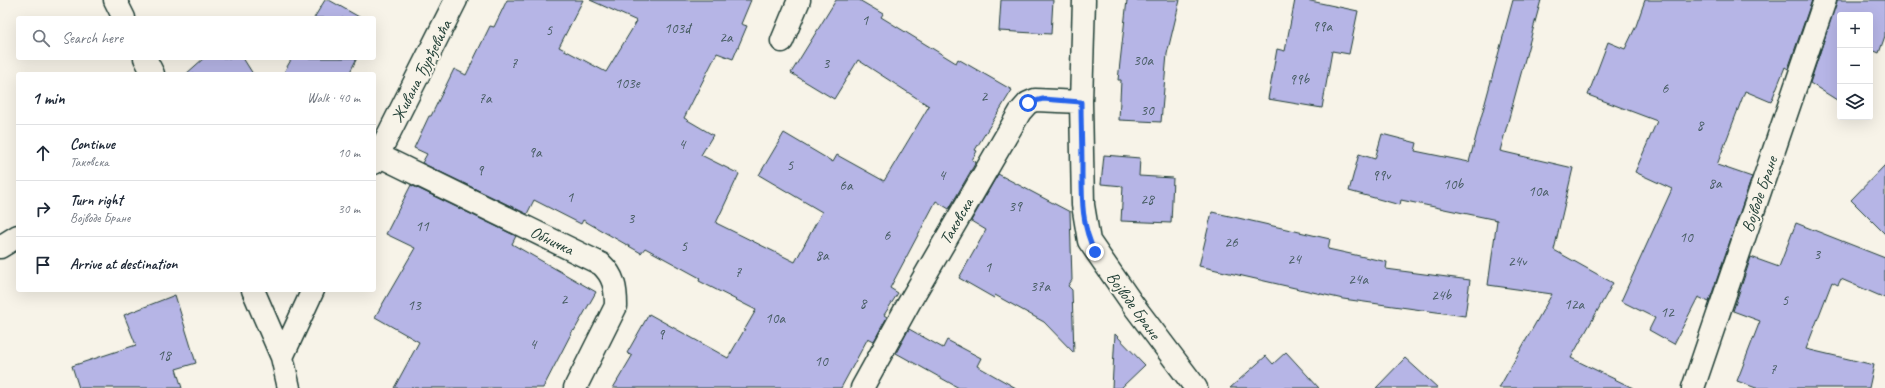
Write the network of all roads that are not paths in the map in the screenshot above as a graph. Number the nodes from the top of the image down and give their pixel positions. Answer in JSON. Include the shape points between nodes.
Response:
{"nodes":[{"id":1,"x":115,"y":0,"type":"edge"},
{"id":2,"x":456,"y":0,"type":"edge"},
{"id":3,"x":799,"y":0,"type":"edge"},
{"id":4,"x":1084,"y":0,"type":"edge"},
{"id":5,"x":1825,"y":0,"type":"edge"},
{"id":6,"x":123,"y":16,"type":"edge"},
{"id":7,"x":782,"y":41,"type":"dead end"},
{"id":8,"x":146,"y":60,"type":"edge"},
{"id":9,"x":152,"y":72,"type":"edge"},
{"id":10,"x":1081,"y":102,"type":"junction"},
{"id":11,"x":376,"y":159,"type":"edge"},
{"id":12,"x":16,"y":237,"type":"edge"},
{"id":13,"x":0,"y":247,"type":"edge"},
{"id":14,"x":254,"y":292,"type":"edge"},
{"id":15,"x":312,"y":292,"type":"edge"},
{"id":16,"x":282,"y":357,"type":"junction"},
{"id":17,"x":289,"y":388,"type":"edge"},
{"id":18,"x":575,"y":388,"type":"edge"},
{"id":19,"x":862,"y":388,"type":"edge"},
{"id":20,"x":1196,"y":388,"type":"edge"},
{"id":21,"x":1693,"y":388,"type":"edge"}],
"edges":[{"from":1,"to":6,"type":"street"},
{"from":2,"to":11,"type":"street","name":"Живана Ђурђевића"},
{"from":3,"to":7,"type":"street"},
{"from":4,"to":10,"type":"street","name":"Војводе Бране"},
{"from":5,"to":21,"type":"street","name":"Војводе Бране"},
{"from":8,"to":9,"type":"street"},
{"from":10,"to":19,"type":"street","name":"Таковска","via":[[1035,100],[1028,103],[1020,112]]},
{"from":10,"to":20,"type":"street","name":"Војводе Бране","via":[[1083,205],[1089,241]]},
{"from":11,"to":18,"type":"street","name":"Обничка","via":[[601,264],[609,271],[614,280],[616,306]]},
{"from":12,"to":13,"type":"street"},
{"from":14,"to":16,"type":"street"},
{"from":15,"to":16,"type":"street"},
{"from":16,"to":17,"type":"street"}]}
